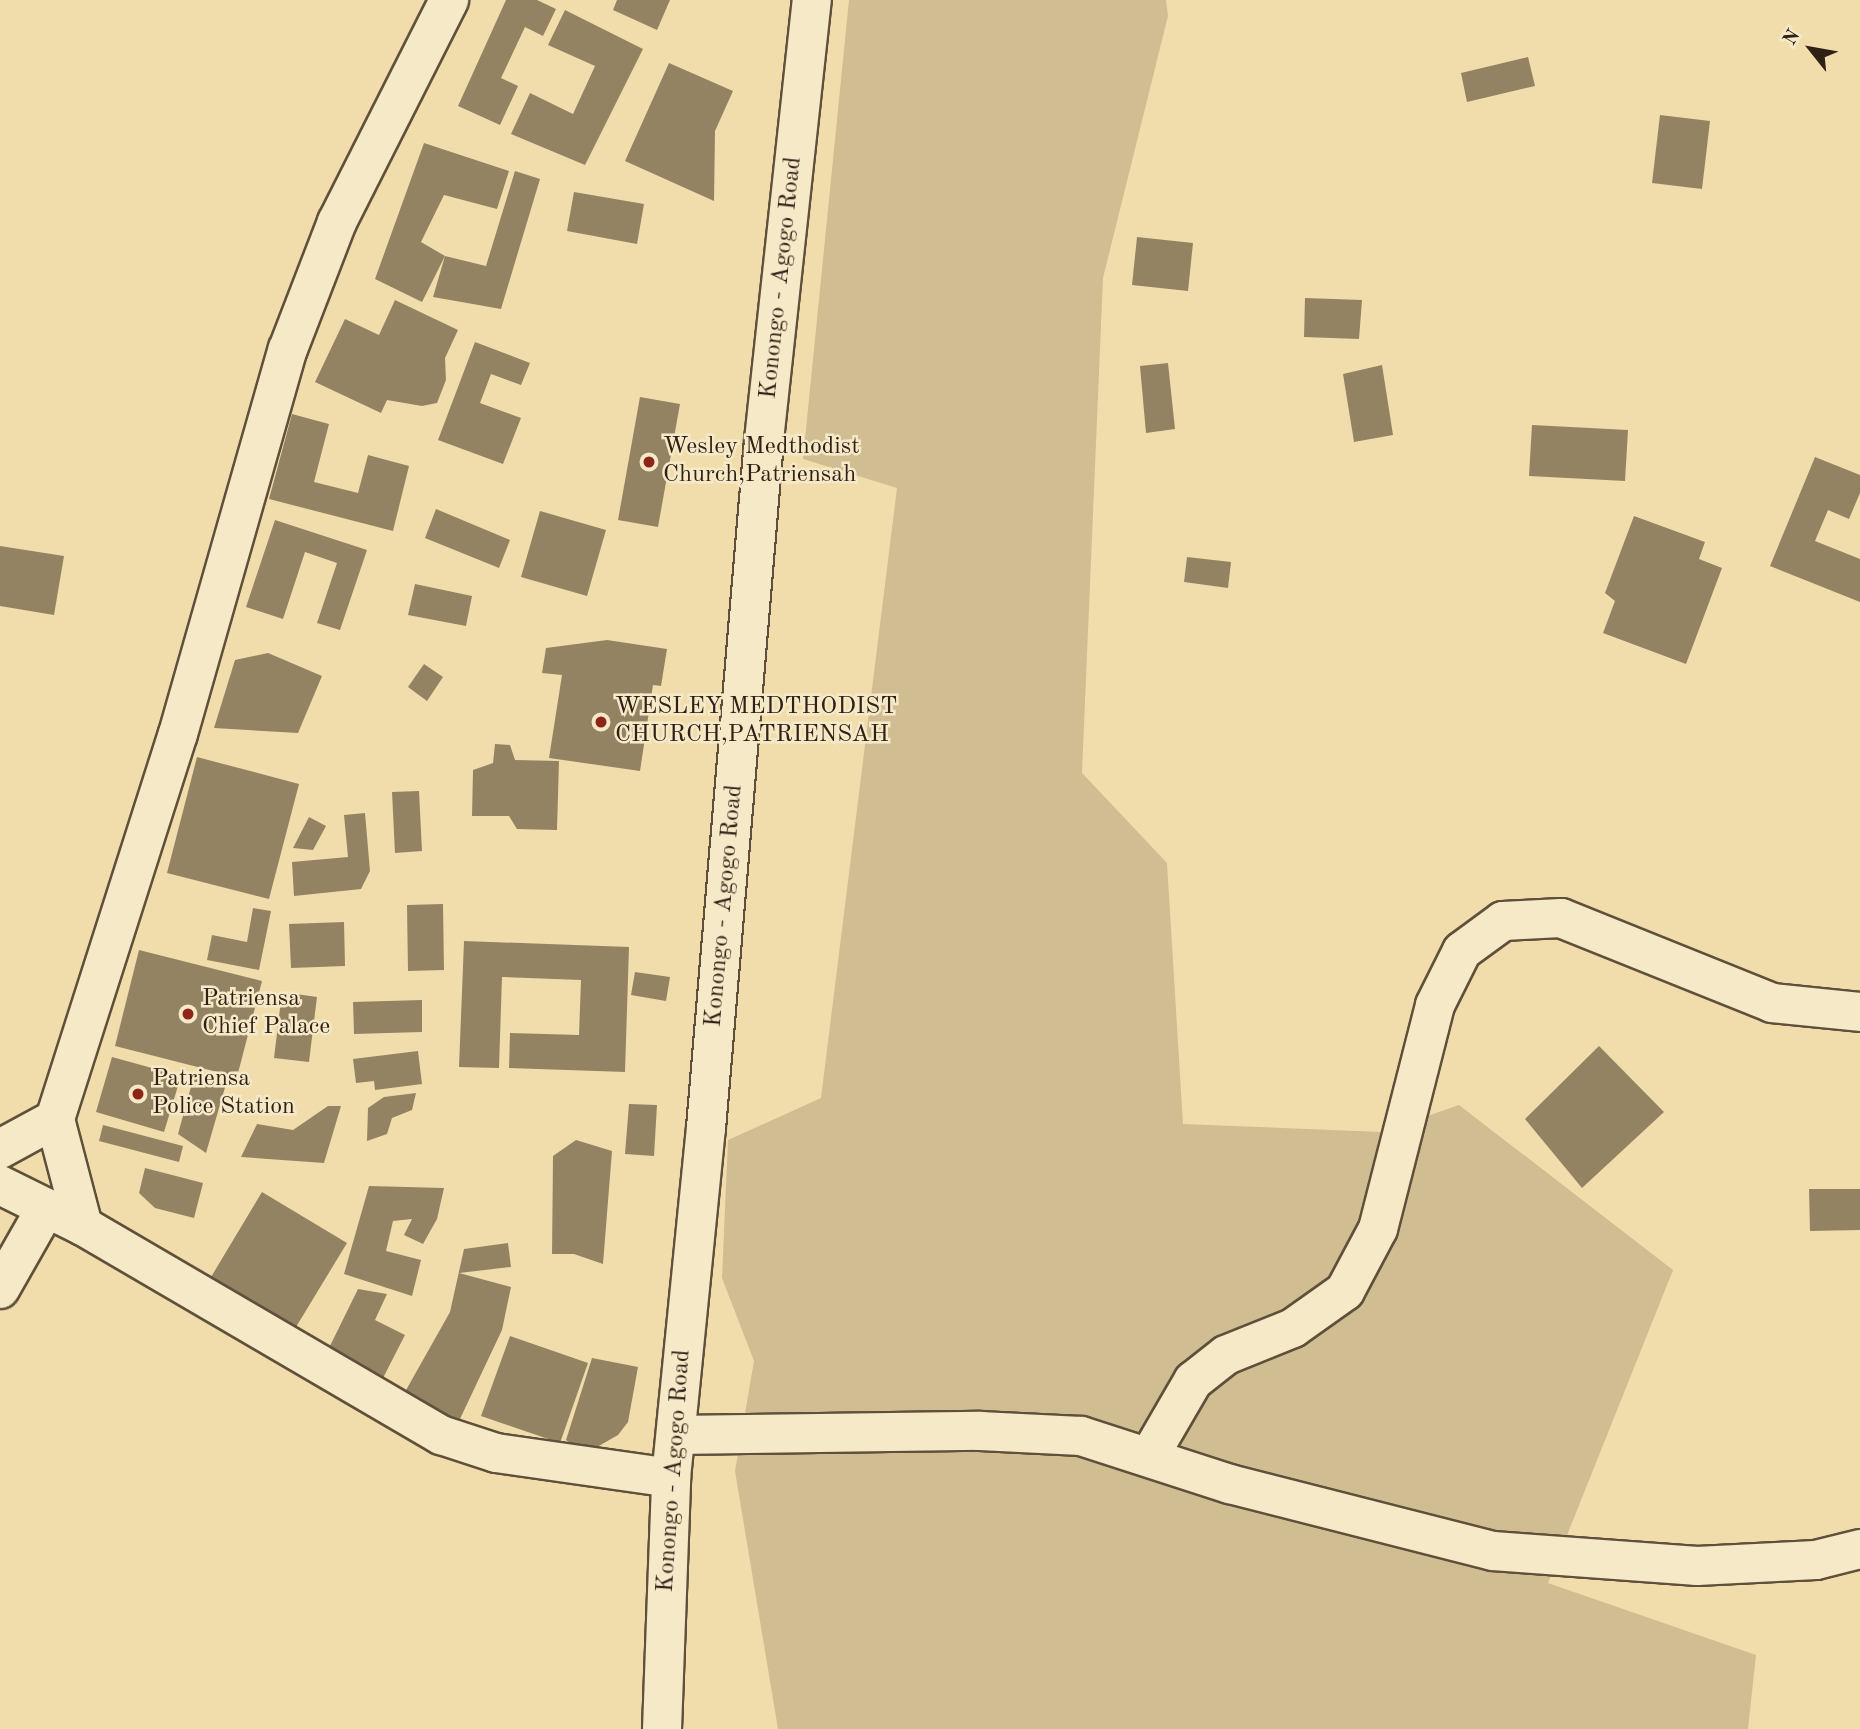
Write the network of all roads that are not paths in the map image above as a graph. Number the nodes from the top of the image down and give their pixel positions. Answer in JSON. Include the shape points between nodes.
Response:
{"nodes":[{"id":1,"x":449,"y":0,"type":"edge"},
{"id":2,"x":812,"y":0,"type":"edge"},
{"id":3,"x":1860,"y":1012,"type":"edge"},
{"id":4,"x":55,"y":1118,"type":"junction"},
{"id":5,"x":0,"y":1149,"type":"edge"},
{"id":6,"x":0,"y":1185,"type":"edge"},
{"id":7,"x":46,"y":1208,"type":"junction"},
{"id":8,"x":83,"y":1226,"type":"junction"},
{"id":9,"x":0,"y":1289,"type":"edge"},
{"id":10,"x":676,"y":1435,"type":"junction"},
{"id":11,"x":1150,"y":1455,"type":"junction"},
{"id":12,"x":671,"y":1478,"type":"junction"},
{"id":13,"x":1860,"y":1549,"type":"edge"},
{"id":14,"x":662,"y":1729,"type":"edge"}],
"edges":[{"from":1,"to":4,"type":"street","via":[[337,222],[288,349],[178,734]]},
{"from":2,"to":10,"type":"street","name":"Konongo - Agogo Road","via":[[764,440]]},
{"from":3,"to":11,"type":"street","via":[[1772,1003],[1561,918],[1503,921],[1462,951],[1434,1005],[1378,1229],[1345,1291],[1293,1328],[1226,1355],[1194,1381]]},
{"from":4,"to":5,"type":"street"},
{"from":4,"to":8,"type":"street"},
{"from":6,"to":7,"type":"street"},
{"from":7,"to":8,"type":"street"},
{"from":7,"to":9,"type":"street"},
{"from":8,"to":12,"type":"street","via":[[441,1435],[496,1453]]},
{"from":10,"to":11,"type":"street","via":[[980,1431],[1080,1436]]},
{"from":10,"to":12,"type":"street","name":"Konongo - Agogo Road"},
{"from":11,"to":13,"type":"street","via":[[1230,1484],[1493,1551],[1697,1566],[1816,1560]]},
{"from":12,"to":14,"type":"street","name":"Konongo - Agogo Road"}]}
